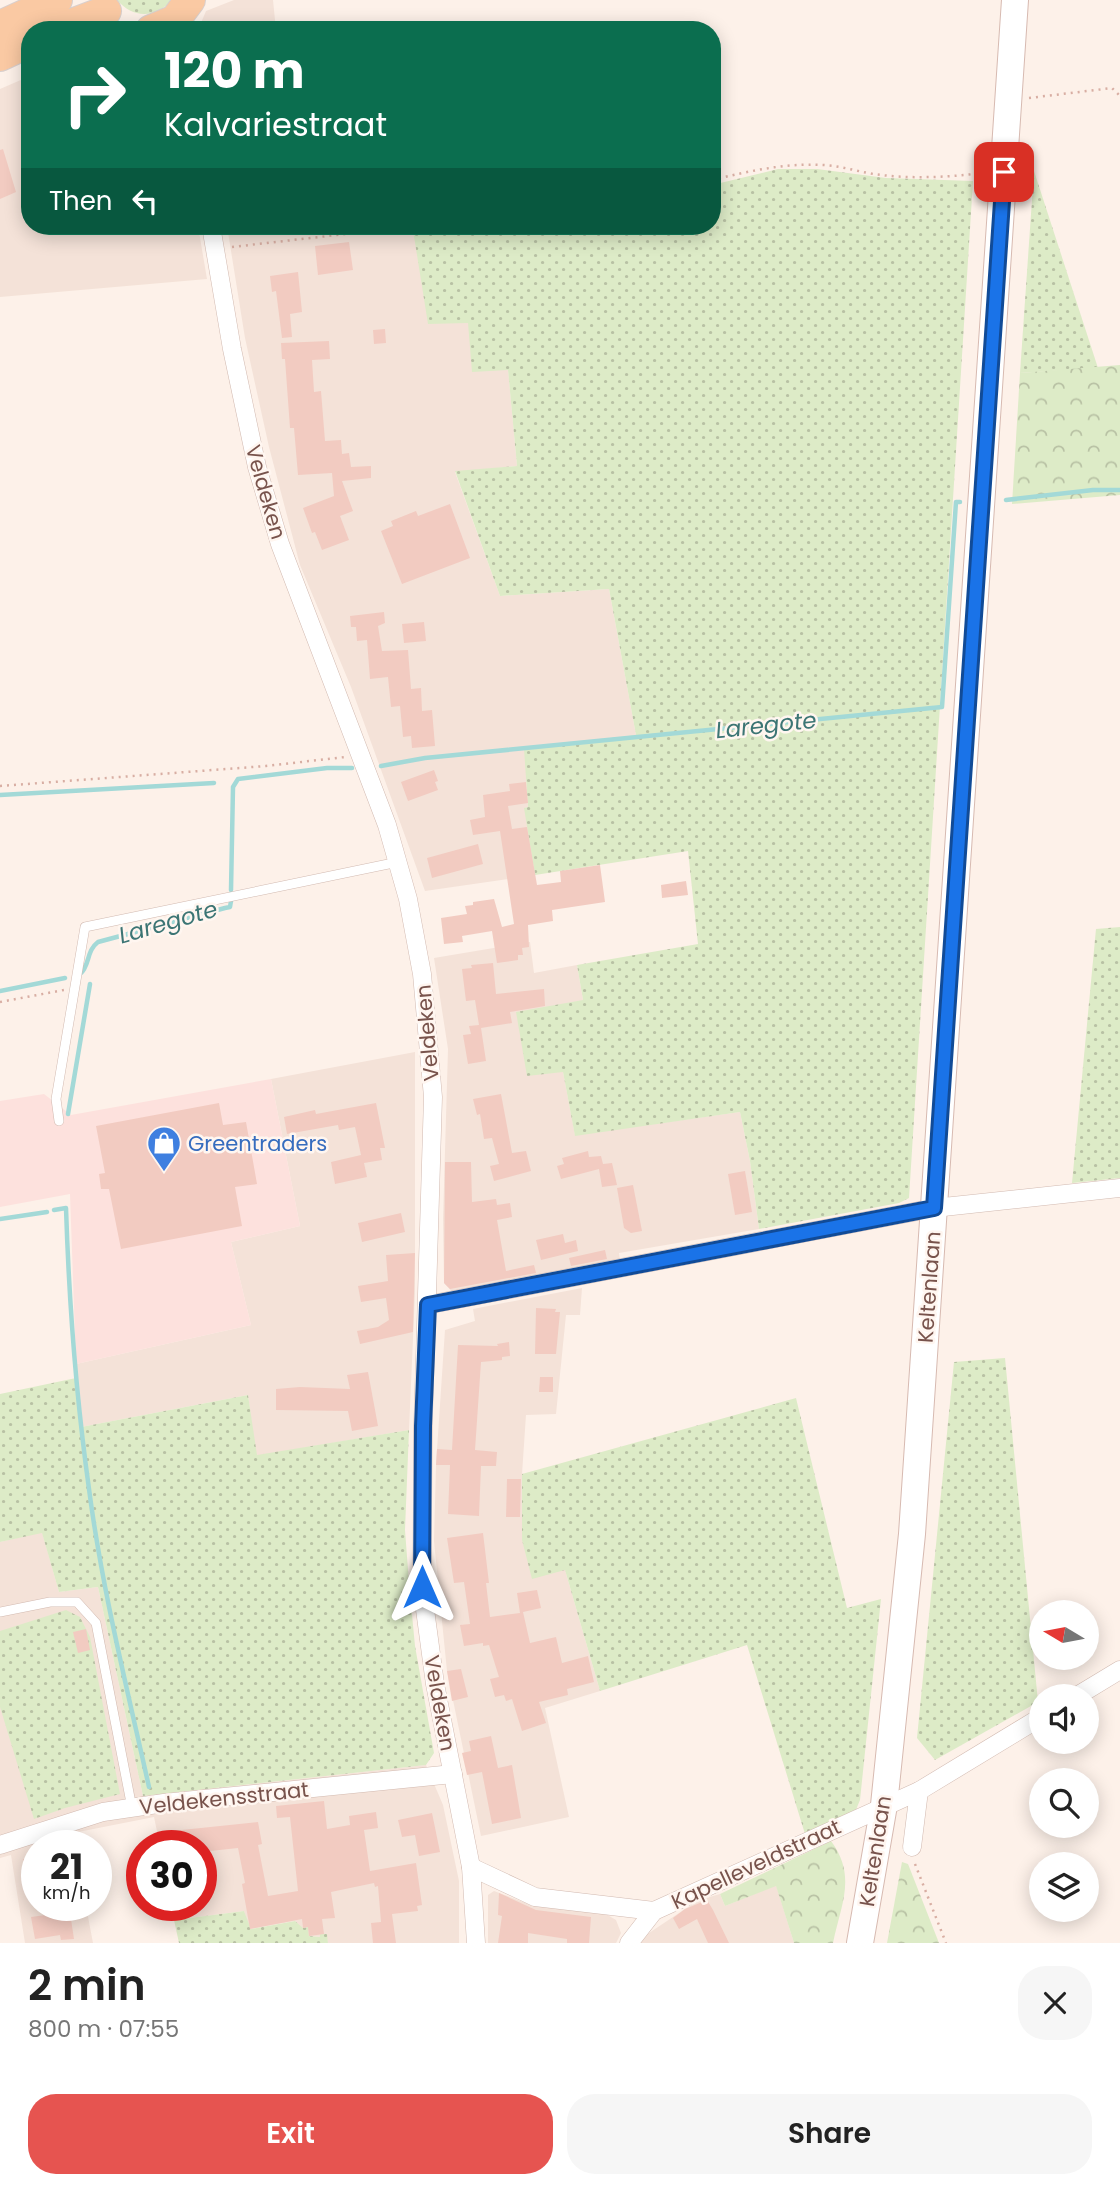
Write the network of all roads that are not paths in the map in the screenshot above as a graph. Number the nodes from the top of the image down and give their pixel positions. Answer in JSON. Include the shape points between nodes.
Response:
{"nodes":[{"id":1,"x":57,"y":0,"type":"edge"},
{"id":2,"x":1015,"y":0,"type":"edge"},
{"id":3,"x":102,"y":6,"type":"edge"},
{"id":4,"x":0,"y":9,"type":"edge"},
{"id":5,"x":73,"y":21,"type":"edge"},
{"id":6,"x":119,"y":21,"type":"edge"},
{"id":7,"x":0,"y":25,"type":"edge"},
{"id":8,"x":21,"y":46,"type":"edge"},
{"id":9,"x":0,"y":56,"type":"edge"},
{"id":10,"x":213,"y":235,"type":"edge"},
{"id":11,"x":398,"y":862,"type":"junction"},
{"id":12,"x":59,"y":1121,"type":"dead end"},
{"id":13,"x":1120,"y":1188,"type":"edge"},
{"id":14,"x":934,"y":1208,"type":"junction"},
{"id":15,"x":428,"y":1305,"type":"junction"},
{"id":16,"x":0,"y":1612,"type":"edge"},
{"id":17,"x":1120,"y":1670,"type":"edge"},
{"id":18,"x":1097,"y":1684,"type":"edge"},
{"id":19,"x":1029,"y":1724,"type":"edge"},
{"id":20,"x":453,"y":1774,"type":"junction"},
{"id":21,"x":919,"y":1791,"type":"junction"},
{"id":22,"x":884,"y":1805,"type":"junction"},
{"id":23,"x":132,"y":1808,"type":"junction"},
{"id":24,"x":0,"y":1845,"type":"edge"},
{"id":25,"x":912,"y":1847,"type":"road end"},
{"id":26,"x":471,"y":1867,"type":"junction"},
{"id":27,"x":654,"y":1911,"type":"junction"},
{"id":28,"x":476,"y":1943,"type":"edge"},
{"id":29,"x":629,"y":1943,"type":"edge"},
{"id":30,"x":860,"y":1943,"type":"edge"}],
"edges":[{"from":1,"to":7,"type":"main road"},
{"from":2,"to":14,"type":"main road","name":"Keltenlaan"},
{"from":3,"to":5,"type":"main road"},
{"from":3,"to":6,"type":"main road"},
{"from":4,"to":7,"type":"street"},
{"from":8,"to":9,"type":"main road"},
{"from":10,"to":11,"type":"street","name":"Veldeken","via":[[257,467],[280,544]]},
{"from":11,"to":12,"type":"lane","via":[[85,927],[56,1099]]},
{"from":11,"to":15,"type":"street","name":"Veldeken","via":[[422,974],[430,1044]]},
{"from":13,"to":14,"type":"street"},
{"from":14,"to":15,"type":"street"},
{"from":14,"to":22,"type":"main road","name":"Keltenlaan","via":[[912,1534]]},
{"from":15,"to":20,"type":"street","name":"Veldeken","via":[[422,1587]]},
{"from":16,"to":23,"type":"lane","via":[[77,1602],[96,1623]]},
{"from":17,"to":18,"type":"street"},
{"from":19,"to":21,"type":"street","name":"Kapelleveldstraat"},
{"from":20,"to":23,"type":"street","name":"Veldekensstraat"},
{"from":20,"to":26,"type":"street","name":"Veldeken"},
{"from":21,"to":22,"type":"street","name":"Kapelleveldstraat"},
{"from":21,"to":25,"type":"street"},
{"from":22,"to":27,"type":"street","name":"Kapelleveldstraat"},
{"from":22,"to":30,"type":"main road","name":"Keltenlaan"},
{"from":23,"to":24,"type":"street","name":"Veldekensstraat","via":[[103,1812]]},
{"from":26,"to":27,"type":"street","via":[[535,1897]]},
{"from":26,"to":28,"type":"street","name":"Veldeken"},
{"from":27,"to":29,"type":"street"}]}
